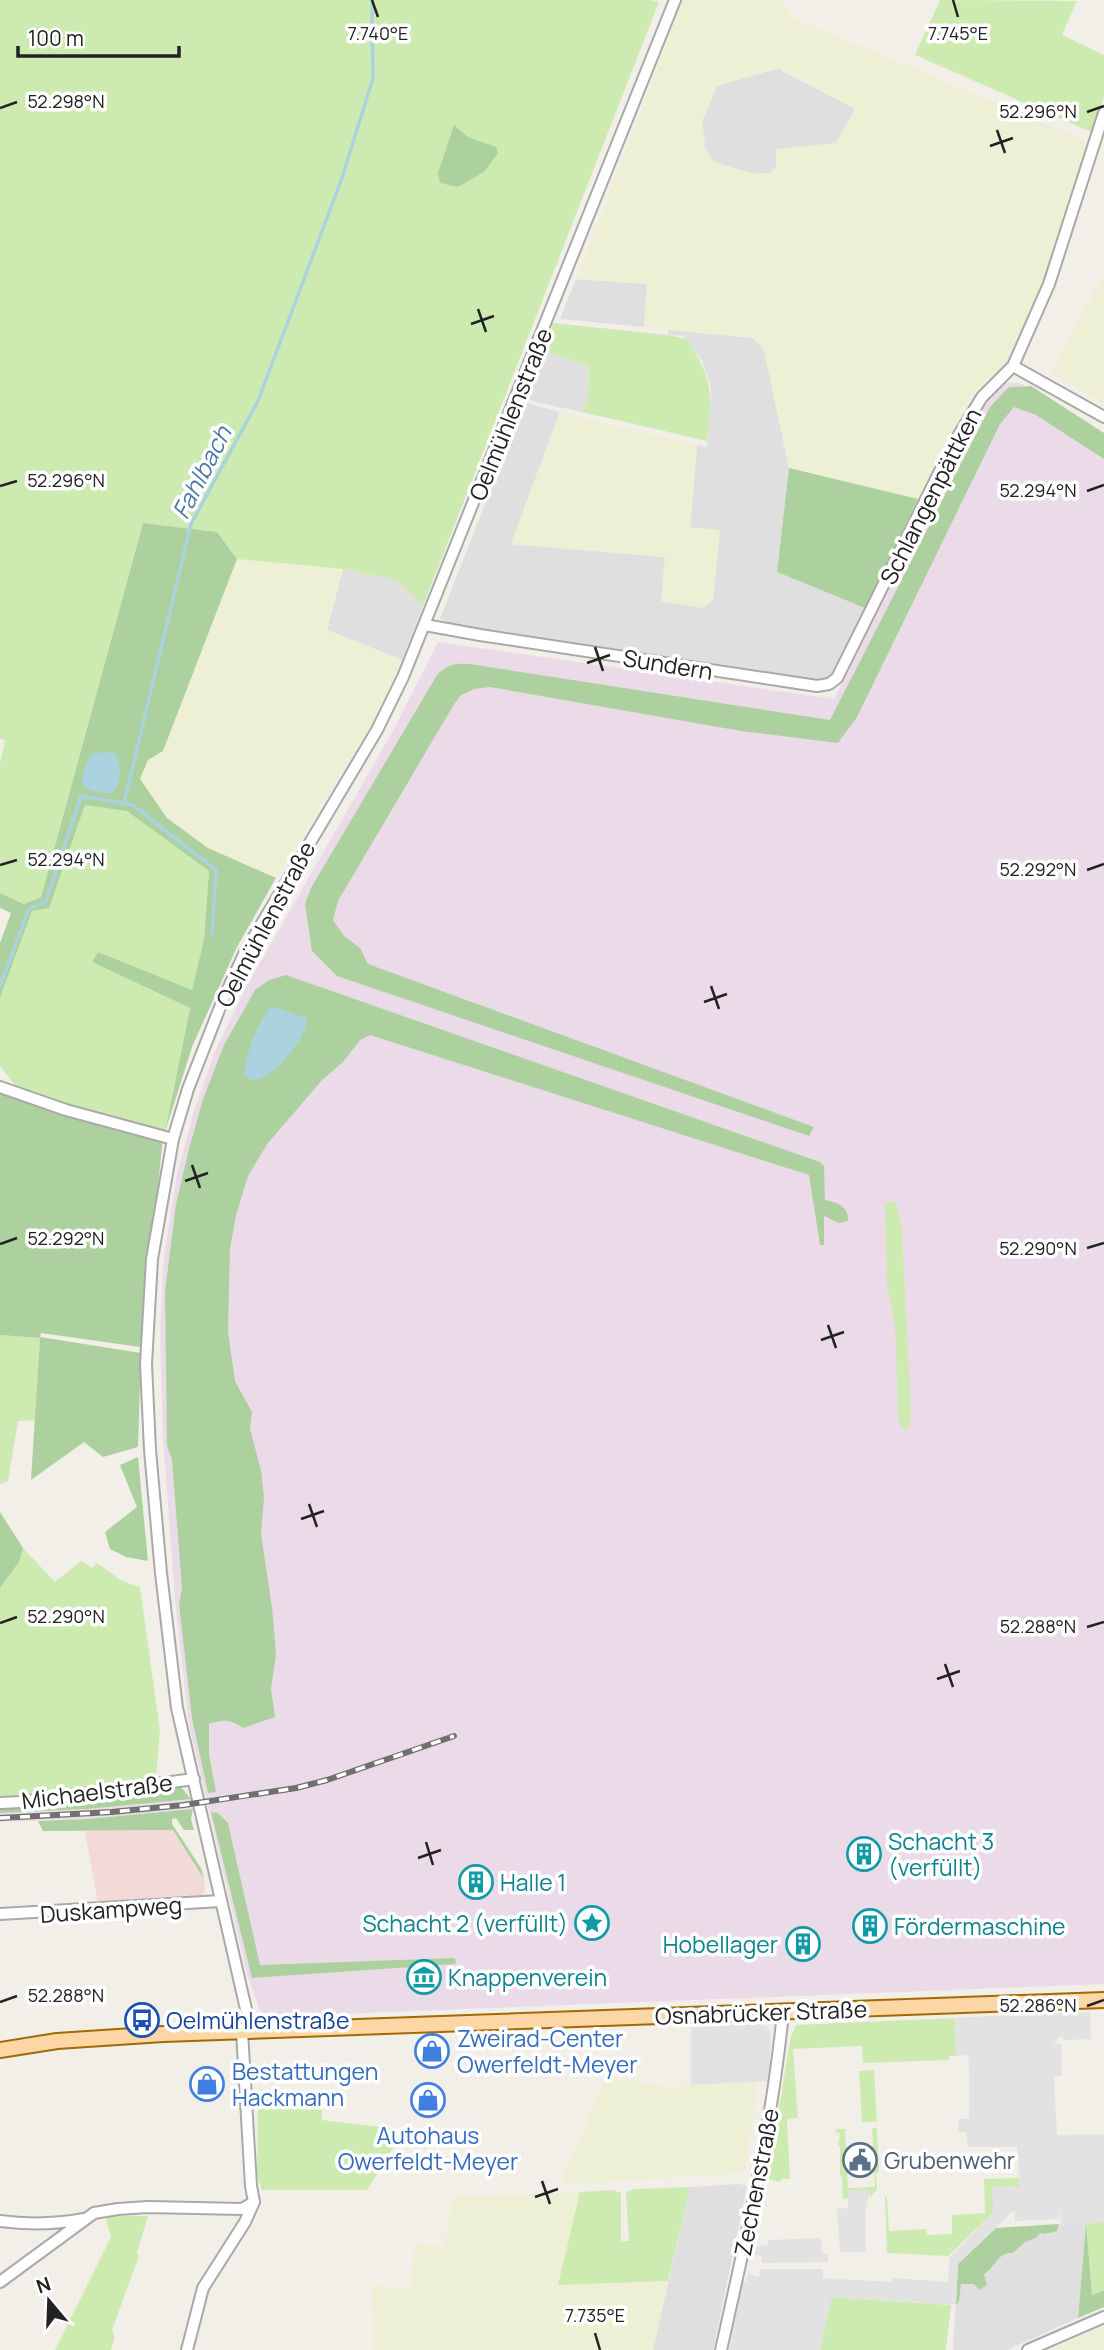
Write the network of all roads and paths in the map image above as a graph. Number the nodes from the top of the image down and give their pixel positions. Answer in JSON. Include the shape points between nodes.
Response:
{"nodes":[{"id":1,"x":675,"y":0,"type":"edge"},
{"id":2,"x":1104,"y":113,"type":"edge"},
{"id":3,"x":1013,"y":366,"type":"junction"},
{"id":4,"x":1104,"y":417,"type":"edge"},
{"id":5,"x":425,"y":625,"type":"junction"},
{"id":6,"x":829,"y":684,"type":"joint"},
{"id":7,"x":0,"y":1087,"type":"edge"},
{"id":8,"x":173,"y":1139,"type":"junction"},
{"id":9,"x":194,"y":1779,"type":"junction"},
{"id":10,"x":0,"y":1803,"type":"edge"},
{"id":11,"x":222,"y":1901,"type":"junction"},
{"id":12,"x":0,"y":1914,"type":"edge"},
{"id":13,"x":1104,"y":2000,"type":"edge"},
{"id":14,"x":783,"y":2012,"type":"junction"},
{"id":15,"x":246,"y":2031,"type":"junction"},
{"id":16,"x":0,"y":2050,"type":"edge"},
{"id":17,"x":254,"y":2202,"type":"junction"},
{"id":18,"x":86,"y":2218,"type":"junction"},
{"id":19,"x":0,"y":2221,"type":"edge"},
{"id":20,"x":0,"y":2283,"type":"edge"},
{"id":21,"x":1104,"y":2317,"type":"edge"},
{"id":22,"x":187,"y":2350,"type":"edge"},
{"id":23,"x":721,"y":2350,"type":"edge"},
{"id":24,"x":1028,"y":2350,"type":"edge"}],
"edges":[{"from":1,"to":5,"type":"street","name":"Oelmühlenstraße"},
{"from":2,"to":3,"type":"street","name":"Schlangenpättken","via":[[1049,284]]},
{"from":3,"to":4,"type":"street"},
{"from":3,"to":6,"type":"street","name":"Schlangenpättken","via":[[982,397],[954,443],[863,628],[837,678]]},
{"from":5,"to":6,"type":"street","name":"Sundern","via":[[817,686]]},
{"from":5,"to":8,"type":"street","name":"Oelmühlenstraße","via":[[377,730],[244,952],[198,1063]]},
{"from":7,"to":8,"type":"street"},
{"from":8,"to":9,"type":"street","name":"Oelmühlenstraße","via":[[152,1259],[146,1364],[161,1573],[177,1708]]},
{"from":9,"to":10,"type":"street","name":"Michaelstraße"},
{"from":9,"to":11,"type":"street","name":"Oelmühlenstraße"},
{"from":11,"to":12,"type":"street","name":"Duskampweg"},
{"from":11,"to":15,"type":"street","name":"Oelmühlenstraße"},
{"from":13,"to":14,"type":"main road","name":"Osnabrücker Straße"},
{"from":14,"to":15,"type":"main road","name":"Osnabrücker Straße"},
{"from":14,"to":23,"type":"street","name":"Zechenstraße","via":[[777,2078]]},
{"from":15,"to":16,"type":"main road","name":"Osnabrücker Straße","via":[[57,2041]]},
{"from":15,"to":17,"type":"street","name":"Oelmühlenstraße"},
{"from":17,"to":18,"type":"street","via":[[242,2209],[117,2209]]},
{"from":17,"to":22,"type":"street","via":[[203,2288]]},
{"from":18,"to":19,"type":"street","via":[[61,2223]]},
{"from":18,"to":20,"type":"street"},
{"from":21,"to":24,"type":"street"}]}
